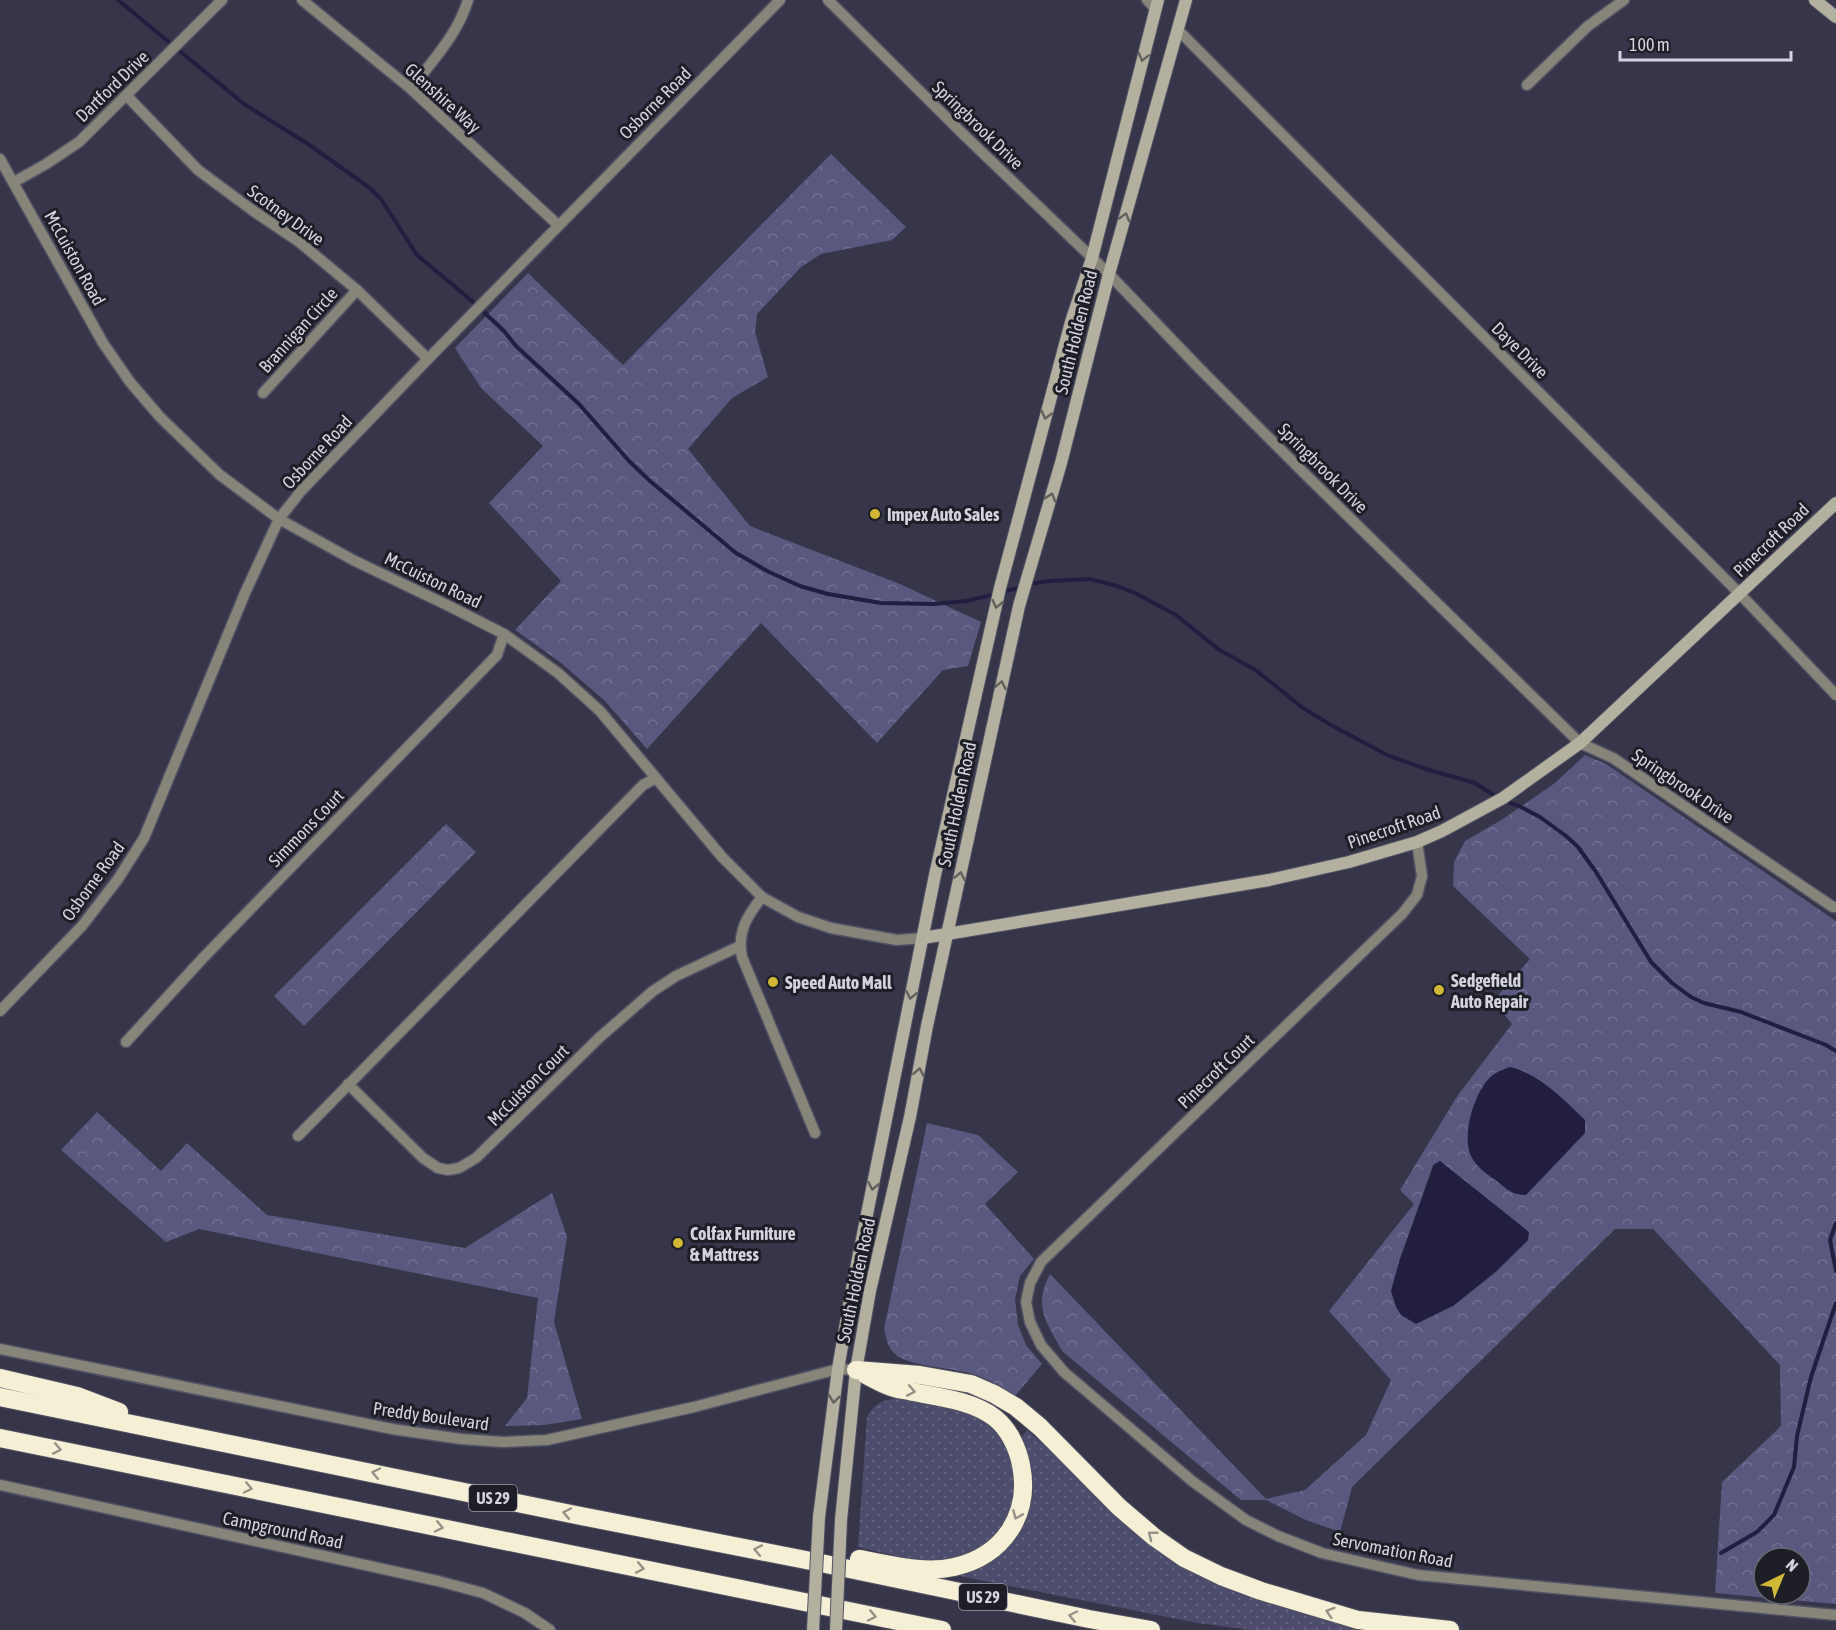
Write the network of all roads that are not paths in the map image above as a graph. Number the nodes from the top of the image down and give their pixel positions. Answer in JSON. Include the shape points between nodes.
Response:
{"nodes":[{"id":1,"x":222,"y":0,"type":"edge"},
{"id":2,"x":302,"y":0,"type":"edge"},
{"id":3,"x":468,"y":0,"type":"edge"},
{"id":4,"x":780,"y":0,"type":"edge"},
{"id":5,"x":828,"y":0,"type":"edge"},
{"id":6,"x":1186,"y":0,"type":"edge"},
{"id":7,"x":1624,"y":0,"type":"edge"},
{"id":8,"x":1815,"y":0,"type":"edge"},
{"id":9,"x":1154,"y":3,"type":"edge"},
{"id":10,"x":1836,"y":17,"type":"edge"},
{"id":11,"x":1178,"y":30,"type":"junction"},
{"id":12,"x":1527,"y":85,"type":"dead end"},
{"id":13,"x":411,"y":89,"type":"junction"},
{"id":14,"x":127,"y":96,"type":"junction"},
{"id":15,"x":0,"y":159,"type":"edge"},
{"id":16,"x":14,"y":182,"type":"junction"},
{"id":17,"x":558,"y":225,"type":"junction"},
{"id":18,"x":1092,"y":258,"type":"junction"},
{"id":19,"x":1110,"y":274,"type":"junction"},
{"id":20,"x":357,"y":290,"type":"junction"},
{"id":21,"x":429,"y":359,"type":"junction"},
{"id":22,"x":263,"y":393,"type":"dead end"},
{"id":23,"x":1836,"y":503,"type":"edge"},
{"id":24,"x":279,"y":519,"type":"junction"},
{"id":25,"x":1740,"y":594,"type":"junction"},
{"id":26,"x":504,"y":634,"type":"junction"},
{"id":27,"x":1836,"y":695,"type":"edge"},
{"id":28,"x":1580,"y":743,"type":"junction"},
{"id":29,"x":656,"y":778,"type":"junction"},
{"id":30,"x":1416,"y":842,"type":"junction"},
{"id":31,"x":762,"y":897,"type":"junction"},
{"id":32,"x":1836,"y":907,"type":"edge"},
{"id":33,"x":947,"y":933,"type":"junction"},
{"id":34,"x":923,"y":938,"type":"junction"},
{"id":35,"x":740,"y":946,"type":"junction"},
{"id":36,"x":2,"y":1006,"type":"edge"},
{"id":37,"x":126,"y":1042,"type":"dead end"},
{"id":38,"x":348,"y":1084,"type":"junction"},
{"id":39,"x":815,"y":1133,"type":"dead end"},
{"id":40,"x":298,"y":1136,"type":"dead end"},
{"id":41,"x":1030,"y":1322,"type":"joint"},
{"id":42,"x":0,"y":1349,"type":"edge"},
{"id":43,"x":847,"y":1370,"type":"junction"},
{"id":44,"x":0,"y":1378,"type":"edge"},
{"id":45,"x":0,"y":1397,"type":"edge"},
{"id":46,"x":171,"y":1432,"type":"junction"},
{"id":47,"x":0,"y":1438,"type":"edge"},
{"id":48,"x":0,"y":1485,"type":"edge"},
{"id":49,"x":816,"y":1562,"type":"junction"},
{"id":50,"x":1836,"y":1615,"type":"edge"},
{"id":51,"x":902,"y":1626,"type":"edge"},
{"id":52,"x":550,"y":1630,"type":"edge"},
{"id":53,"x":813,"y":1630,"type":"edge"},
{"id":54,"x":836,"y":1630,"type":"edge"},
{"id":55,"x":942,"y":1630,"type":"edge"},
{"id":56,"x":1151,"y":1630,"type":"edge"},
{"id":57,"x":1450,"y":1630,"type":"edge"}],
"edges":[{"from":1,"to":14,"type":"street","name":"Dartford Drive"},
{"from":2,"to":13,"type":"street","name":"Glenshire Way"},
{"from":3,"to":13,"type":"street","via":[[448,42]]},
{"from":4,"to":17,"type":"street","name":"Osborne Road"},
{"from":5,"to":18,"type":"street","name":"Springbrook Drive"},
{"from":6,"to":11,"type":"main road","name":"South Holden Road"},
{"from":7,"to":12,"type":"street","via":[[1587,26]]},
{"from":8,"to":10,"type":"main road"},
{"from":9,"to":18,"type":"main road","name":"South Holden Road","one_way":true},
{"from":19,"to":11,"type":"main road","name":"South Holden Road","one_way":true},
{"from":11,"to":25,"type":"street","name":"Daye Drive"},
{"from":13,"to":17,"type":"street","name":"Glenshire Way"},
{"from":14,"to":16,"type":"street","name":"Dartford Drive","via":[[79,142]]},
{"from":14,"to":20,"type":"street","name":"Scotney Drive","via":[[198,170]]},
{"from":15,"to":16,"type":"street","name":"McCuiston Road"},
{"from":16,"to":24,"type":"street","name":"McCuiston Road","via":[[103,343],[130,382],[220,475]]},
{"from":17,"to":21,"type":"street","name":"Osborne Road"},
{"from":18,"to":19,"type":"street","name":"Springbrook Drive"},
{"from":18,"to":34,"type":"main road","name":"South Holden Road","one_way":true,"via":[[1071,322],[1000,588]]},
{"from":19,"to":28,"type":"street","name":"Springbrook Drive","via":[[1306,475]]},
{"from":33,"to":19,"type":"main road","name":"South Holden Road","one_way":true,"via":[[1018,606],[1061,463]]},
{"from":20,"to":21,"type":"street","name":"Scotney Drive"},
{"from":20,"to":22,"type":"street","name":"Brannigan Circle"},
{"from":21,"to":24,"type":"street","name":"Osborne Road","via":[[301,491]]},
{"from":23,"to":25,"type":"main road","name":"Pinecroft Road"},
{"from":24,"to":26,"type":"street","name":"McCuiston Road"},
{"from":24,"to":36,"type":"street","name":"Osborne Road","via":[[144,838],[82,926]]},
{"from":25,"to":27,"type":"street","name":"Daye Drive"},
{"from":25,"to":28,"type":"main road","name":"Pinecroft Road"},
{"from":26,"to":29,"type":"street","name":"McCuiston Road","via":[[580,692]]},
{"from":26,"to":37,"type":"street","name":"Simmons Court","via":[[497,655],[202,958]]},
{"from":28,"to":30,"type":"main road","name":"Pinecroft Road","via":[[1503,798]]},
{"from":28,"to":32,"type":"street","name":"Springbrook Drive","via":[[1613,758]]},
{"from":29,"to":31,"type":"street","name":"McCuiston Road","via":[[728,864]]},
{"from":29,"to":38,"type":"street","via":[[643,785]]},
{"from":30,"to":33,"type":"main road","name":"Pinecroft Road","via":[[1269,880]]},
{"from":30,"to":41,"type":"street","name":"Pinecroft Court","via":[[1422,876],[1417,895],[1402,914],[1041,1263],[1030,1283],[1026,1302]]},
{"from":31,"to":34,"type":"street","name":"McCuiston Road","via":[[798,917],[831,928],[897,940]]},
{"from":31,"to":35,"type":"street","via":[[746,919]]},
{"from":33,"to":34,"type":"main road","name":"Pinecroft Road"},
{"from":43,"to":33,"type":"main road","name":"South Holden Road","one_way":true,"via":[[870,1291],[910,1117]]},
{"from":34,"to":43,"type":"main road","name":"South Holden Road","one_way":true,"via":[[853,1282]]},
{"from":35,"to":38,"type":"street","name":"McCuiston Court","via":[[653,991],[600,1037],[483,1152],[459,1168],[438,1168],[423,1158]]},
{"from":35,"to":39,"type":"street"},
{"from":38,"to":40,"type":"street"},
{"from":41,"to":50,"type":"street","name":"Servomation Road","via":[[1041,1345],[1064,1372],[1192,1481],[1246,1520],[1322,1553],[1418,1575]]},
{"from":42,"to":43,"type":"street","name":"Preddy Boulevard","via":[[392,1429],[502,1442],[547,1440]]},
{"from":43,"to":49,"type":"highway","one_way":true,"via":[[892,1388],[963,1402],[996,1419],[1019,1453],[1024,1494],[1019,1514],[1005,1538],[975,1561],[952,1568],[923,1569],[846,1557]]},
{"from":43,"to":53,"type":"main road","name":"South Holden Road","one_way":true,"bridge":true,"via":[[819,1517]]},
{"from":43,"to":54,"type":"main road","name":"South Holden Road","bridge":true},
{"from":57,"to":43,"type":"highway","one_way":true,"via":[[1358,1620],[1221,1576],[1184,1558],[1154,1537],[1040,1427],[994,1394],[970,1384]]},
{"from":44,"to":46,"type":"highway","via":[[77,1396]]},
{"from":45,"to":46,"type":"highway","number":"US 29"},
{"from":49,"to":46,"type":"highway","number":"US 29","one_way":true},
{"from":47,"to":51,"type":"highway","number":"US 29","one_way":true},
{"from":48,"to":52,"type":"street","name":"Campground Road","via":[[438,1581],[483,1593]]},
{"from":56,"to":49,"type":"highway","number":"US 29","one_way":true},
{"from":51,"to":55,"type":"highway","number":"US 29"}]}
